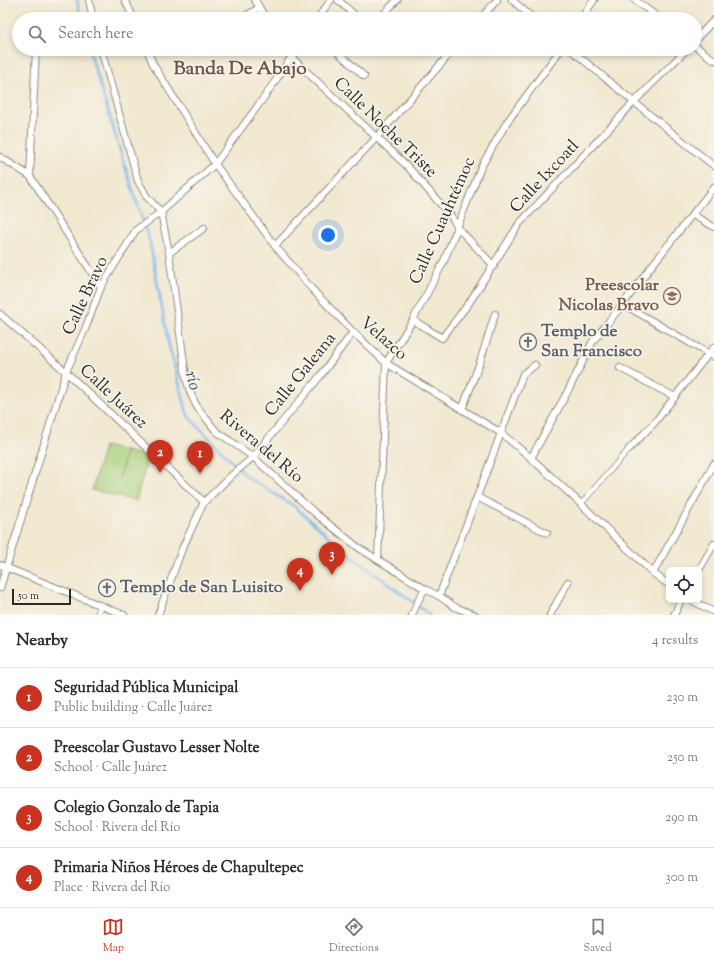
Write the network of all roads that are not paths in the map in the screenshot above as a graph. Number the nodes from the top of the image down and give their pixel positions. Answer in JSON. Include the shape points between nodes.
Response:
{"nodes":[{"id":1,"x":89,"y":0,"type":"edge"},
{"id":2,"x":125,"y":0,"type":"edge"},
{"id":3,"x":255,"y":0,"type":"edge"},
{"id":4,"x":331,"y":0,"type":"edge"},
{"id":5,"x":338,"y":0,"type":"edge"},
{"id":6,"x":397,"y":0,"type":"edge"},
{"id":7,"x":497,"y":0,"type":"edge"},
{"id":8,"x":512,"y":0,"type":"edge"},
{"id":9,"x":594,"y":0,"type":"edge"},
{"id":10,"x":635,"y":0,"type":"edge"},
{"id":11,"x":259,"y":8,"type":"junction"},
{"id":12,"x":92,"y":12,"type":"edge"},
{"id":13,"x":131,"y":12,"type":"edge"},
{"id":14,"x":252,"y":12,"type":"edge"},
{"id":15,"x":262,"y":12,"type":"edge"},
{"id":16,"x":322,"y":12,"type":"edge"},
{"id":17,"x":351,"y":12,"type":"edge"},
{"id":18,"x":386,"y":12,"type":"edge"},
{"id":19,"x":486,"y":12,"type":"edge"},
{"id":20,"x":526,"y":12,"type":"edge"},
{"id":21,"x":586,"y":12,"type":"edge"},
{"id":22,"x":651,"y":12,"type":"edge"},
{"id":23,"x":714,"y":20,"type":"edge"},
{"id":24,"x":702,"y":33,"type":"edge"},
{"id":25,"x":702,"y":51,"type":"edge"},
{"id":26,"x":36,"y":56,"type":"edge"},
{"id":27,"x":103,"y":56,"type":"edge"},
{"id":28,"x":150,"y":56,"type":"edge"},
{"id":29,"x":342,"y":56,"type":"edge"},
{"id":30,"x":448,"y":56,"type":"edge"},
{"id":31,"x":556,"y":56,"type":"edge"},
{"id":32,"x":578,"y":56,"type":"edge"},
{"id":33,"x":680,"y":56,"type":"edge"},
{"id":34,"x":292,"y":58,"type":"joint"},
{"id":35,"x":714,"y":60,"type":"edge"},
{"id":36,"x":364,"y":76,"type":"dead end"},
{"id":37,"x":634,"y":102,"type":"junction"},
{"id":38,"x":376,"y":138,"type":"junction"},
{"id":39,"x":0,"y":156,"type":"edge"},
{"id":40,"x":215,"y":164,"type":"junction"},
{"id":41,"x":714,"y":166,"type":"edge"},
{"id":42,"x":30,"y":176,"type":"junction"},
{"id":43,"x":714,"y":187,"type":"edge"},
{"id":44,"x":159,"y":214,"type":"junction"},
{"id":45,"x":693,"y":214,"type":"junction"},
{"id":46,"x":714,"y":227,"type":"edge"},
{"id":47,"x":204,"y":228,"type":"dead end"},
{"id":48,"x":458,"y":228,"type":"junction"},
{"id":49,"x":275,"y":246,"type":"junction"},
{"id":50,"x":169,"y":252,"type":"junction"},
{"id":51,"x":494,"y":266,"type":"junction"},
{"id":52,"x":101,"y":287,"type":"junction"},
{"id":53,"x":624,"y":304,"type":"junction"},
{"id":54,"x":0,"y":314,"type":"edge"},
{"id":55,"x":495,"y":314,"type":"dead end"},
{"id":56,"x":413,"y":320,"type":"junction"},
{"id":57,"x":353,"y":332,"type":"junction"},
{"id":58,"x":714,"y":347,"type":"edge"},
{"id":59,"x":711,"y":355,"type":"edge"},
{"id":60,"x":386,"y":363,"type":"junction"},
{"id":61,"x":535,"y":365,"type":"dead end"},
{"id":62,"x":620,"y":368,"type":"dead end"},
{"id":63,"x":66,"y":372,"type":"junction"},
{"id":64,"x":674,"y":397,"type":"junction"},
{"id":65,"x":462,"y":410,"type":"junction"},
{"id":66,"x":501,"y":433,"type":"junction"},
{"id":67,"x":629,"y":449,"type":"joint"},
{"id":68,"x":531,"y":458,"type":"junction"},
{"id":69,"x":251,"y":459,"type":"junction"},
{"id":70,"x":714,"y":464,"type":"edge"},
{"id":71,"x":477,"y":497,"type":"junction"},
{"id":72,"x":204,"y":502,"type":"junction"},
{"id":73,"x":581,"y":504,"type":"junction"},
{"id":74,"x":547,"y":533,"type":"dead end"},
{"id":75,"x":714,"y":544,"type":"edge"},
{"id":76,"x":378,"y":560,"type":"junction"},
{"id":77,"x":0,"y":565,"type":"edge"},
{"id":78,"x":701,"y":567,"type":"edge"},
{"id":79,"x":6,"y":568,"type":"junction"},
{"id":80,"x":653,"y":573,"type":"junction"},
{"id":81,"x":568,"y":582,"type":"dead end"},
{"id":82,"x":666,"y":583,"type":"edge"},
{"id":83,"x":0,"y":588,"type":"edge"},
{"id":84,"x":425,"y":589,"type":"junction"},
{"id":85,"x":439,"y":596,"type":"junction"},
{"id":86,"x":680,"y":603,"type":"edge"},
{"id":87,"x":697,"y":603,"type":"edge"},
{"id":88,"x":101,"y":605,"type":"junction"},
{"id":89,"x":455,"y":608,"type":"junction"},
{"id":90,"x":714,"y":612,"type":"edge"},
{"id":91,"x":97,"y":615,"type":"edge"},
{"id":92,"x":124,"y":615,"type":"edge"},
{"id":93,"x":158,"y":615,"type":"edge"},
{"id":94,"x":412,"y":615,"type":"edge"},
{"id":95,"x":454,"y":615,"type":"edge"},
{"id":96,"x":475,"y":615,"type":"edge"},
{"id":97,"x":550,"y":615,"type":"edge"},
{"id":98,"x":674,"y":615,"type":"edge"}],
"edges":[{"from":1,"to":12,"type":"street"},
{"from":2,"to":13,"type":"street"},
{"from":3,"to":11,"type":"street"},
{"from":4,"to":16,"type":"street"},
{"from":5,"to":17,"type":"street"},
{"from":6,"to":18,"type":"street"},
{"from":7,"to":19,"type":"street"},
{"from":8,"to":20,"type":"street"},
{"from":9,"to":21,"type":"street"},
{"from":10,"to":22,"type":"street"},
{"from":11,"to":14,"type":"street"},
{"from":11,"to":15,"type":"street"},
{"from":23,"to":24,"type":"street"},
{"from":25,"to":35,"type":"street"},
{"from":26,"to":42,"type":"street"},
{"from":27,"to":44,"type":"street","via":[[138,181]]},
{"from":28,"to":40,"type":"street","name":"Velazco"},
{"from":29,"to":36,"type":"street"},
{"from":30,"to":38,"type":"street"},
{"from":31,"to":48,"type":"street","name":"Calle Cuauhtémoc","via":[[507,122],[481,167]]},
{"from":32,"to":37,"type":"street"},
{"from":33,"to":37,"type":"street","name":"Calle Ixcoatl"},
{"from":34,"to":38,"type":"street","name":"Calle Noche Triste"},
{"from":34,"to":40,"type":"street","name":"Calle Bravo"},
{"from":37,"to":41,"type":"street"},
{"from":37,"to":51,"type":"street","name":"Calle Ixcoatl","via":[[519,224]]},
{"from":38,"to":48,"type":"street","name":"Calle Noche Triste","via":[[407,166],[451,216]]},
{"from":38,"to":49,"type":"street"},
{"from":39,"to":42,"type":"street"},
{"from":40,"to":44,"type":"street","name":"Calle Bravo"},
{"from":40,"to":49,"type":"street","name":"Velazco"},
{"from":42,"to":52,"type":"street"},
{"from":43,"to":45,"type":"street"},
{"from":44,"to":50,"type":"street","name":"Rivera del Río"},
{"from":44,"to":52,"type":"street","name":"Calle Bravo","via":[[136,230]]},
{"from":45,"to":46,"type":"street"},
{"from":45,"to":53,"type":"street"},
{"from":47,"to":50,"type":"street"},
{"from":48,"to":51,"type":"street","name":"Calle Noche Triste"},
{"from":48,"to":56,"type":"street","name":"Calle Cuauhtémoc"},
{"from":49,"to":57,"type":"street","name":"Velazco"},
{"from":50,"to":69,"type":"street","name":"Rivera del Río","via":[[190,392],[197,407],[216,431]]},
{"from":51,"to":56,"type":"street","name":"Calle Ixcoatl","via":[[442,338]]},
{"from":52,"to":63,"type":"street","name":"Calle Bravo"},
{"from":53,"to":59,"type":"street"},
{"from":53,"to":68,"type":"street","via":[[592,341]]},
{"from":54,"to":63,"type":"street","name":"Calle Juárez"},
{"from":55,"to":65,"type":"street"},
{"from":56,"to":60,"type":"street","name":"Calle Cuauhtémoc"},
{"from":57,"to":60,"type":"street","name":"Velazco"},
{"from":57,"to":69,"type":"street","name":"Calle Galeana"},
{"from":58,"to":59,"type":"street"},
{"from":59,"to":64,"type":"street"},
{"from":60,"to":65,"type":"street","name":"Velazco"},
{"from":60,"to":76,"type":"street","name":"Calle Cuauhtémoc"},
{"from":61,"to":66,"type":"street","via":[[523,374]]},
{"from":62,"to":64,"type":"street"},
{"from":63,"to":72,"type":"street","name":"Calle Juárez"},
{"from":63,"to":79,"type":"street","name":"Calle Bravo"},
{"from":64,"to":67,"type":"street"},
{"from":65,"to":66,"type":"street","name":"Velazco"},
{"from":66,"to":68,"type":"street","name":"Velazco"},
{"from":66,"to":71,"type":"street"},
{"from":67,"to":73,"type":"street"},
{"from":68,"to":73,"type":"street","name":"Velazco"},
{"from":69,"to":72,"type":"street","name":"Calle Galeana"},
{"from":69,"to":76,"type":"street","name":"Rivera del Río","via":[[316,514]]},
{"from":70,"to":80,"type":"street"},
{"from":71,"to":74,"type":"street"},
{"from":71,"to":85,"type":"street"},
{"from":72,"to":93,"type":"street","name":"Calle Galeana","via":[[182,549]]},
{"from":73,"to":80,"type":"street","name":"Velazco"},
{"from":75,"to":78,"type":"street"},
{"from":76,"to":84,"type":"street","name":"Rivera del Río"},
{"from":77,"to":79,"type":"street"},
{"from":79,"to":83,"type":"street","name":"Calle Bravo"},
{"from":79,"to":88,"type":"street"},
{"from":80,"to":82,"type":"street","name":"Velazco"},
{"from":81,"to":97,"type":"street"},
{"from":84,"to":85,"type":"street","name":"Rivera del Río"},
{"from":84,"to":94,"type":"street"},
{"from":85,"to":89,"type":"street","name":"Rivera del Río"},
{"from":86,"to":98,"type":"street"},
{"from":87,"to":90,"type":"street"},
{"from":88,"to":91,"type":"street"},
{"from":88,"to":92,"type":"street"},
{"from":89,"to":95,"type":"street"},
{"from":89,"to":96,"type":"street","name":"Rivera del Río"}]}
